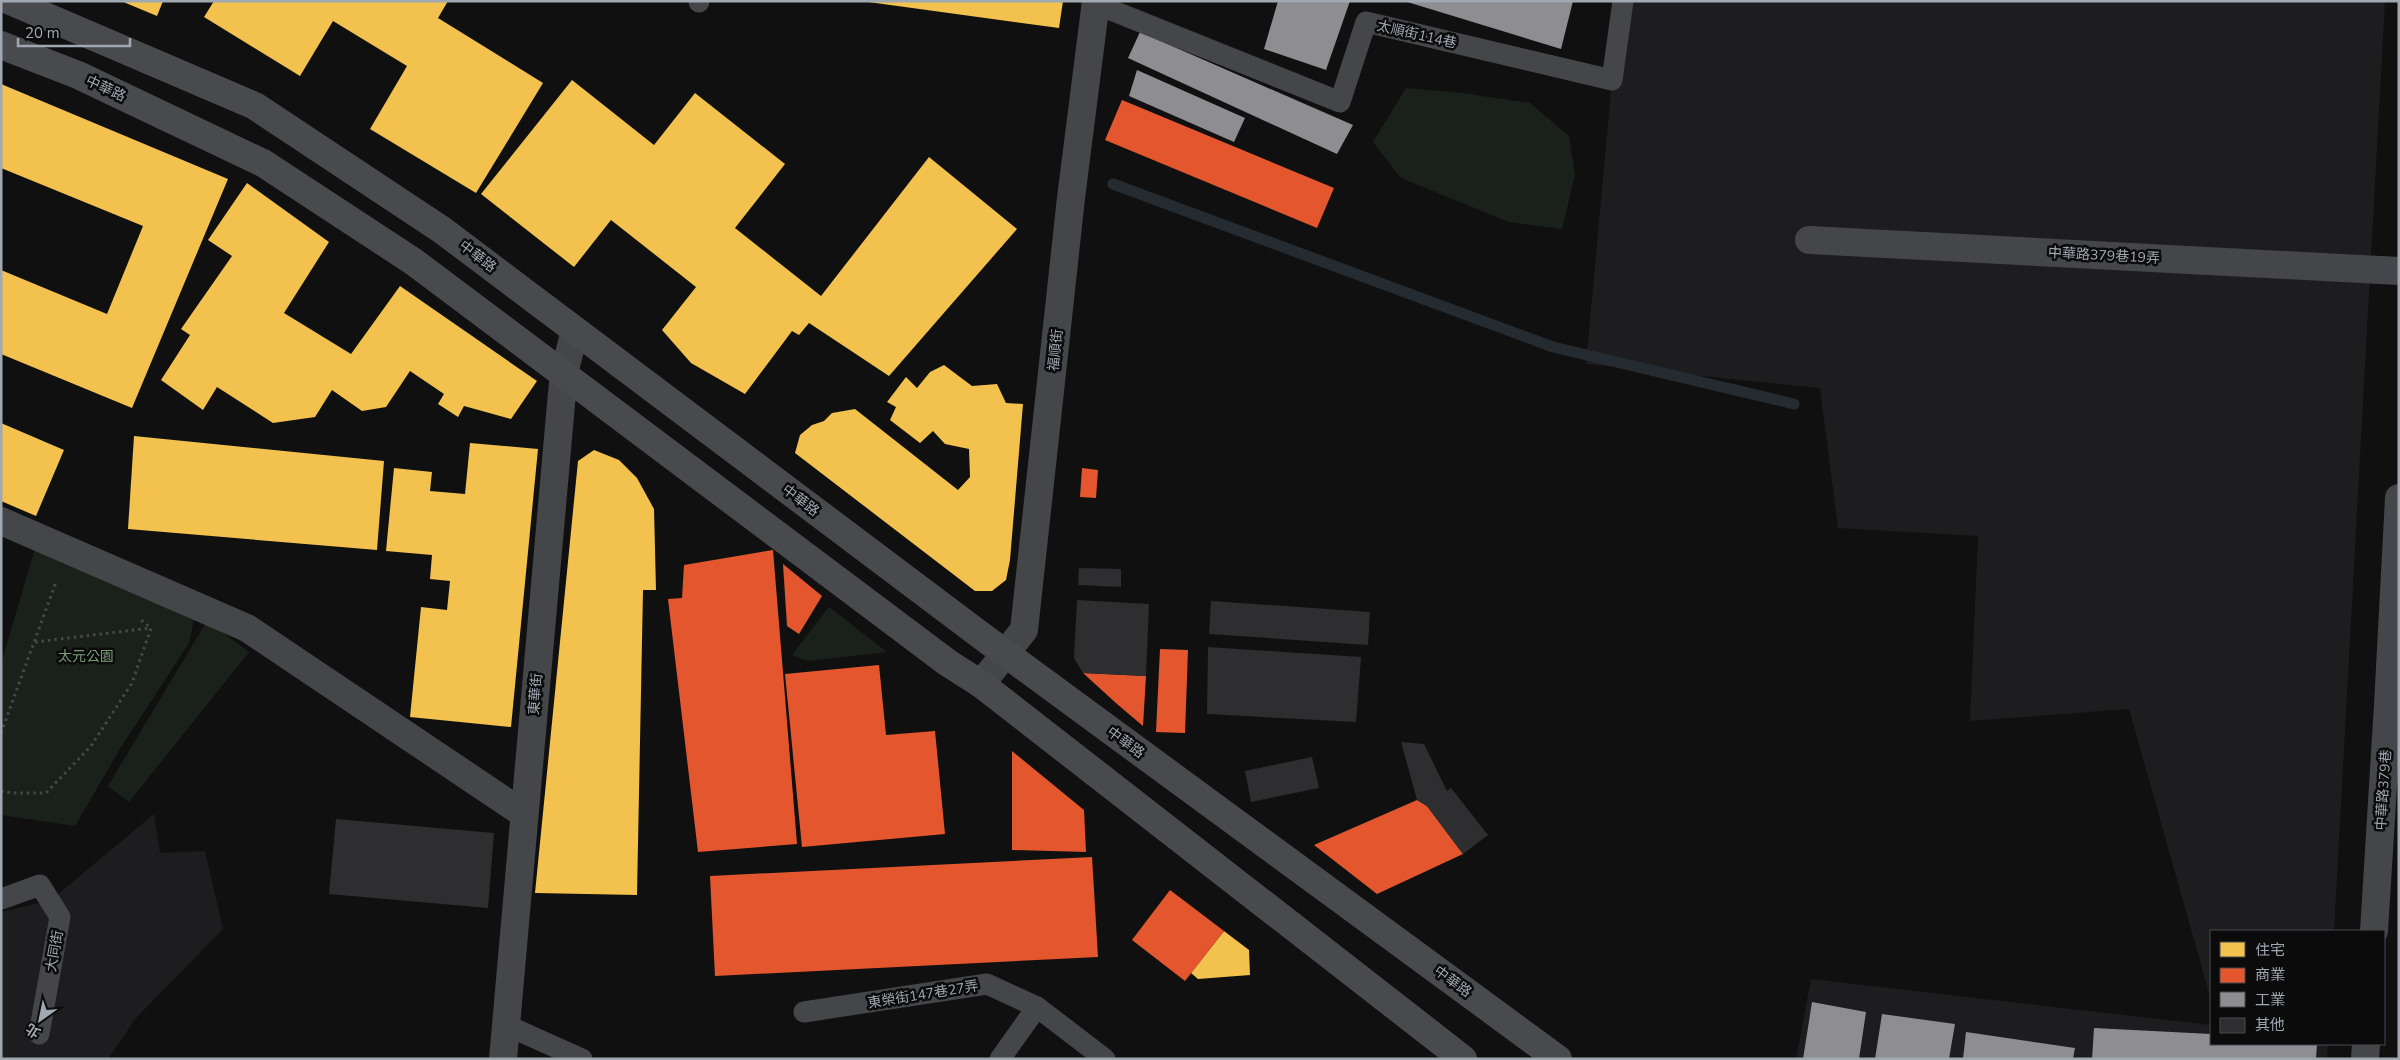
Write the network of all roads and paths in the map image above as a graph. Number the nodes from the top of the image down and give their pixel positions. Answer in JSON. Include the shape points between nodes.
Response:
{"nodes":[{"id":1,"x":10,"y":1,"type":"edge"},
{"id":2,"x":1623,"y":1,"type":"edge"},
{"id":3,"x":1096,"y":2,"type":"edge"},
{"id":4,"x":1,"y":45,"type":"edge"},
{"id":5,"x":1809,"y":240,"type":"dead end"},
{"id":6,"x":2399,"y":270,"type":"edge"},
{"id":7,"x":575,"y":331,"type":"junction"},
{"id":8,"x":564,"y":373,"type":"junction"},
{"id":9,"x":2399,"y":498,"type":"edge"},
{"id":10,"x":1,"y":521,"type":"edge"},
{"id":11,"x":58,"y":576,"type":"dead end"},
{"id":12,"x":136,"y":616,"type":"dead end"},
{"id":13,"x":151,"y":628,"type":"junction"},
{"id":14,"x":35,"y":642,"type":"junction"},
{"id":15,"x":1005,"y":653,"type":"junction"},
{"id":16,"x":981,"y":684,"type":"junction"},
{"id":17,"x":2394,"y":705,"type":"edge"},
{"id":18,"x":1,"y":733,"type":"edge"},
{"id":19,"x":1,"y":791,"type":"edge"},
{"id":20,"x":524,"y":814,"type":"junction"},
{"id":21,"x":1,"y":899,"type":"edge"},
{"id":22,"x":2374,"y":930,"type":"edge"},
{"id":23,"x":1037,"y":1007,"type":"junction"},
{"id":24,"x":804,"y":1012,"type":"dead end"},
{"id":25,"x":506,"y":1025,"type":"junction"},
{"id":26,"x":39,"y":1034,"type":"dead end"},
{"id":27,"x":2366,"y":1045,"type":"edge"},
{"id":28,"x":503,"y":1059,"type":"edge"},
{"id":29,"x":582,"y":1059,"type":"edge"},
{"id":30,"x":1000,"y":1059,"type":"edge"},
{"id":31,"x":1105,"y":1059,"type":"edge"},
{"id":32,"x":1463,"y":1059,"type":"edge"},
{"id":33,"x":1558,"y":1059,"type":"edge"},
{"id":34,"x":2365,"y":1059,"type":"edge"}],
"edges":[{"from":1,"to":7,"type":"street","name":"中華路","via":[[255,106],[442,230]]},
{"from":2,"to":3,"type":"lane","name":"太順街114巷","via":[[1612,80],[1366,22],[1340,102]]},
{"from":3,"to":15,"type":"street","name":"福順街","via":[[1071,198],[1024,630]]},
{"from":4,"to":8,"type":"street","name":"中華路","via":[[78,75],[263,163],[414,262]]},
{"from":5,"to":6,"type":"street","name":"中華路379巷19弄"},
{"from":7,"to":8,"type":"street","name":"東華街"},
{"from":7,"to":15,"type":"street","name":"中華路"},
{"from":8,"to":16,"type":"street","name":"中華路","via":[[948,663]]},
{"from":8,"to":20,"type":"street","name":"東華街"},
{"from":9,"to":17,"type":"street","name":"中華路379巷"},
{"from":10,"to":20,"type":"street","via":[[247,628]]},
{"from":11,"to":14,"type":"path"},
{"from":12,"to":13,"type":"path"},
{"from":13,"to":14,"type":"path"},
{"from":13,"to":19,"type":"path","via":[[132,683],[91,746],[46,793]]},
{"from":14,"to":18,"type":"path"},
{"from":15,"to":16,"type":"street","name":"福順街"},
{"from":15,"to":33,"type":"street","name":"中華路"},
{"from":16,"to":32,"type":"street","name":"中華路"},
{"from":17,"to":22,"type":"street","name":"中華路379巷"},
{"from":20,"to":25,"type":"street","name":"東華街"},
{"from":21,"to":26,"type":"lane","name":"大同街","via":[[40,885],[60,918]]},
{"from":23,"to":24,"type":"lane","name":"東榮街147巷27弄","via":[[987,984]]},
{"from":23,"to":30,"type":"lane"},
{"from":23,"to":31,"type":"lane","name":"東榮街147巷27弄"},
{"from":25,"to":28,"type":"street","name":"東華街"},
{"from":25,"to":29,"type":"lane"},
{"from":27,"to":34,"type":"street"}]}
